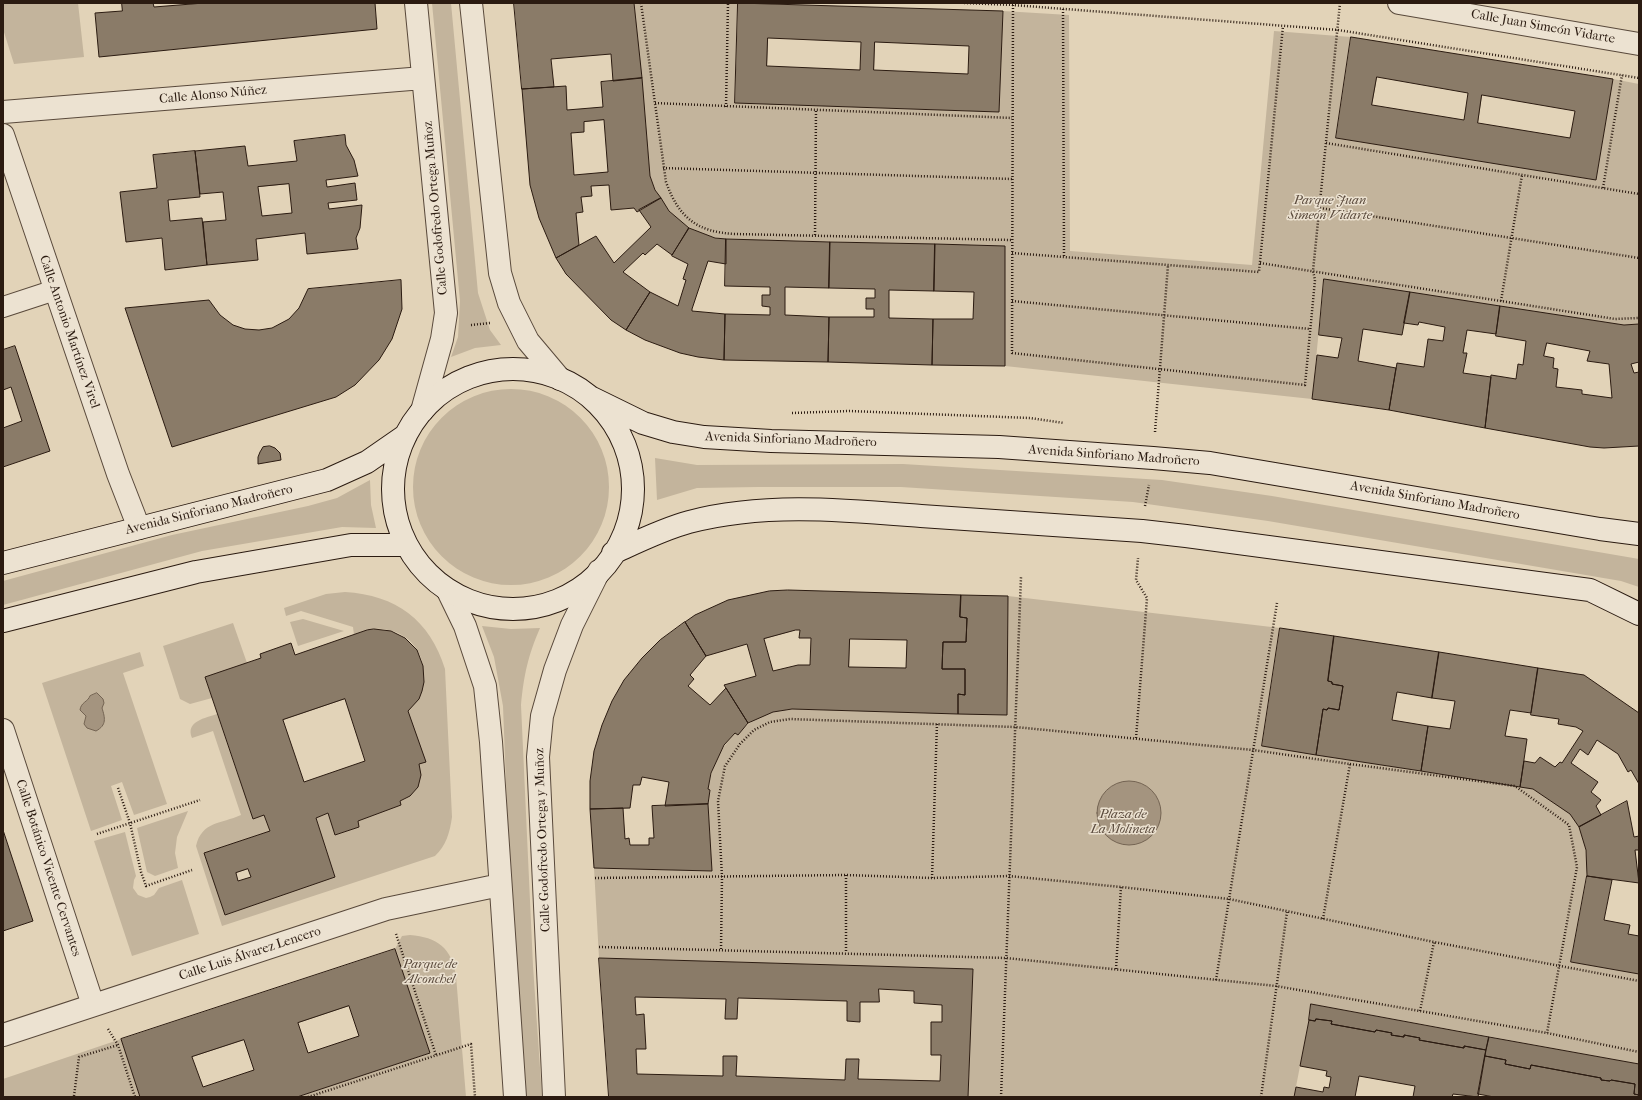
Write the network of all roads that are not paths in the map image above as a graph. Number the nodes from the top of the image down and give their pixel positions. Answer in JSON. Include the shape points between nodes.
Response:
{"nodes":[{"id":1,"x":416,"y":3,"type":"edge"},
{"id":2,"x":471,"y":3,"type":"edge"},
{"id":3,"x":1399,"y":3,"type":"edge"},
{"id":4,"x":1639,"y":44,"type":"edge"},
{"id":5,"x":423,"y":78,"type":"junction"},
{"id":6,"x":3,"y":112,"type":"edge"},
{"id":7,"x":3,"y":135,"type":"edge"},
{"id":8,"x":55,"y":290,"type":"junction"},
{"id":9,"x":3,"y":307,"type":"edge"},
{"id":10,"x":560,"y":379,"type":"junction"},
{"id":11,"x":592,"y":398,"type":"junction"},
{"id":12,"x":422,"y":411,"type":"junction"},
{"id":13,"x":406,"y":435,"type":"junction"},
{"id":14,"x":139,"y":528,"type":"junction"},
{"id":15,"x":1639,"y":534,"type":"edge"},
{"id":16,"x":406,"y":545,"type":"junction"},
{"id":17,"x":613,"y":553,"type":"junction"},
{"id":18,"x":3,"y":562,"type":"edge"},
{"id":19,"x":599,"y":571,"type":"junction"},
{"id":20,"x":448,"y":591,"type":"junction"},
{"id":21,"x":1639,"y":614,"type":"edge"},
{"id":22,"x":3,"y":622,"type":"edge"},
{"id":23,"x":3,"y":730,"type":"edge"},
{"id":24,"x":500,"y":885,"type":"junction"},
{"id":25,"x":94,"y":1005,"type":"junction"},
{"id":26,"x":3,"y":1034,"type":"edge"},
{"id":27,"x":515,"y":1097,"type":"edge"},
{"id":28,"x":554,"y":1097,"type":"edge"}],
"edges":[{"from":1,"to":5,"type":"street","name":"Calle Godofredo Ortega Muñoz"},
{"from":2,"to":10,"type":"street","via":[[500,273],[509,303],[528,341]]},
{"from":3,"to":4,"type":"street","name":"Calle Juan Simeón Vidarte"},
{"from":5,"to":6,"type":"street","name":"Calle Alonso Núñez"},
{"from":5,"to":12,"type":"street","name":"Calle Godofredo Ortega Muñoz","via":[[446,313],[442,339]]},
{"from":7,"to":8,"type":"street","name":"Calle Antonio Martínez Virel"},
{"from":8,"to":9,"type":"street"},
{"from":8,"to":14,"type":"street","name":"Calle Antonio Martínez Virel"},
{"from":10,"to":11,"type":"street"},
{"from":10,"to":12,"type":"street","via":[[533,370],[486,372],[450,386]]},
{"from":11,"to":15,"type":"street","name":"Avenida Sinforiano Madroñero","via":[[643,423],[673,432],[704,437],[999,447],[1210,463]]},
{"from":11,"to":17,"type":"street","via":[[616,427],[630,462],[632,500],[629,518],[623,537]]},
{"from":12,"to":13,"type":"street"},
{"from":13,"to":14,"type":"street","name":"Avenida Sinforiano Madroñero","via":[[367,462],[327,480]]},
{"from":13,"to":16,"type":"street","via":[[395,464],[392,485],[398,526]]},
{"from":14,"to":18,"type":"street","name":"Avenida Sinforiano Madroñero"},
{"from":16,"to":20,"type":"street","via":[[431,578]]},
{"from":16,"to":22,"type":"street","via":[[351,545],[196,572]]},
{"from":17,"to":19,"type":"street"},
{"from":17,"to":21,"type":"street","via":[[688,522],[773,510],[841,510],[1142,531],[1590,590]]},
{"from":19,"to":20,"type":"street","via":[[567,596],[529,609],[489,607],[466,601]]},
{"from":19,"to":28,"type":"street","name":"Calle Godofredo Ortega y Muñoz","via":[[572,625],[555,670],[542,716],[538,757]]},
{"from":20,"to":24,"type":"street","via":[[465,626],[485,686]]},
{"from":23,"to":25,"type":"street","name":"Calle Botánico Vicente Cervantes"},
{"from":24,"to":25,"type":"street","name":"Calle Luis Álvarez Lencero","via":[[387,909]]},
{"from":24,"to":27,"type":"street"},
{"from":25,"to":26,"type":"street","name":"Calle Luis Álvarez Lencero"}]}
